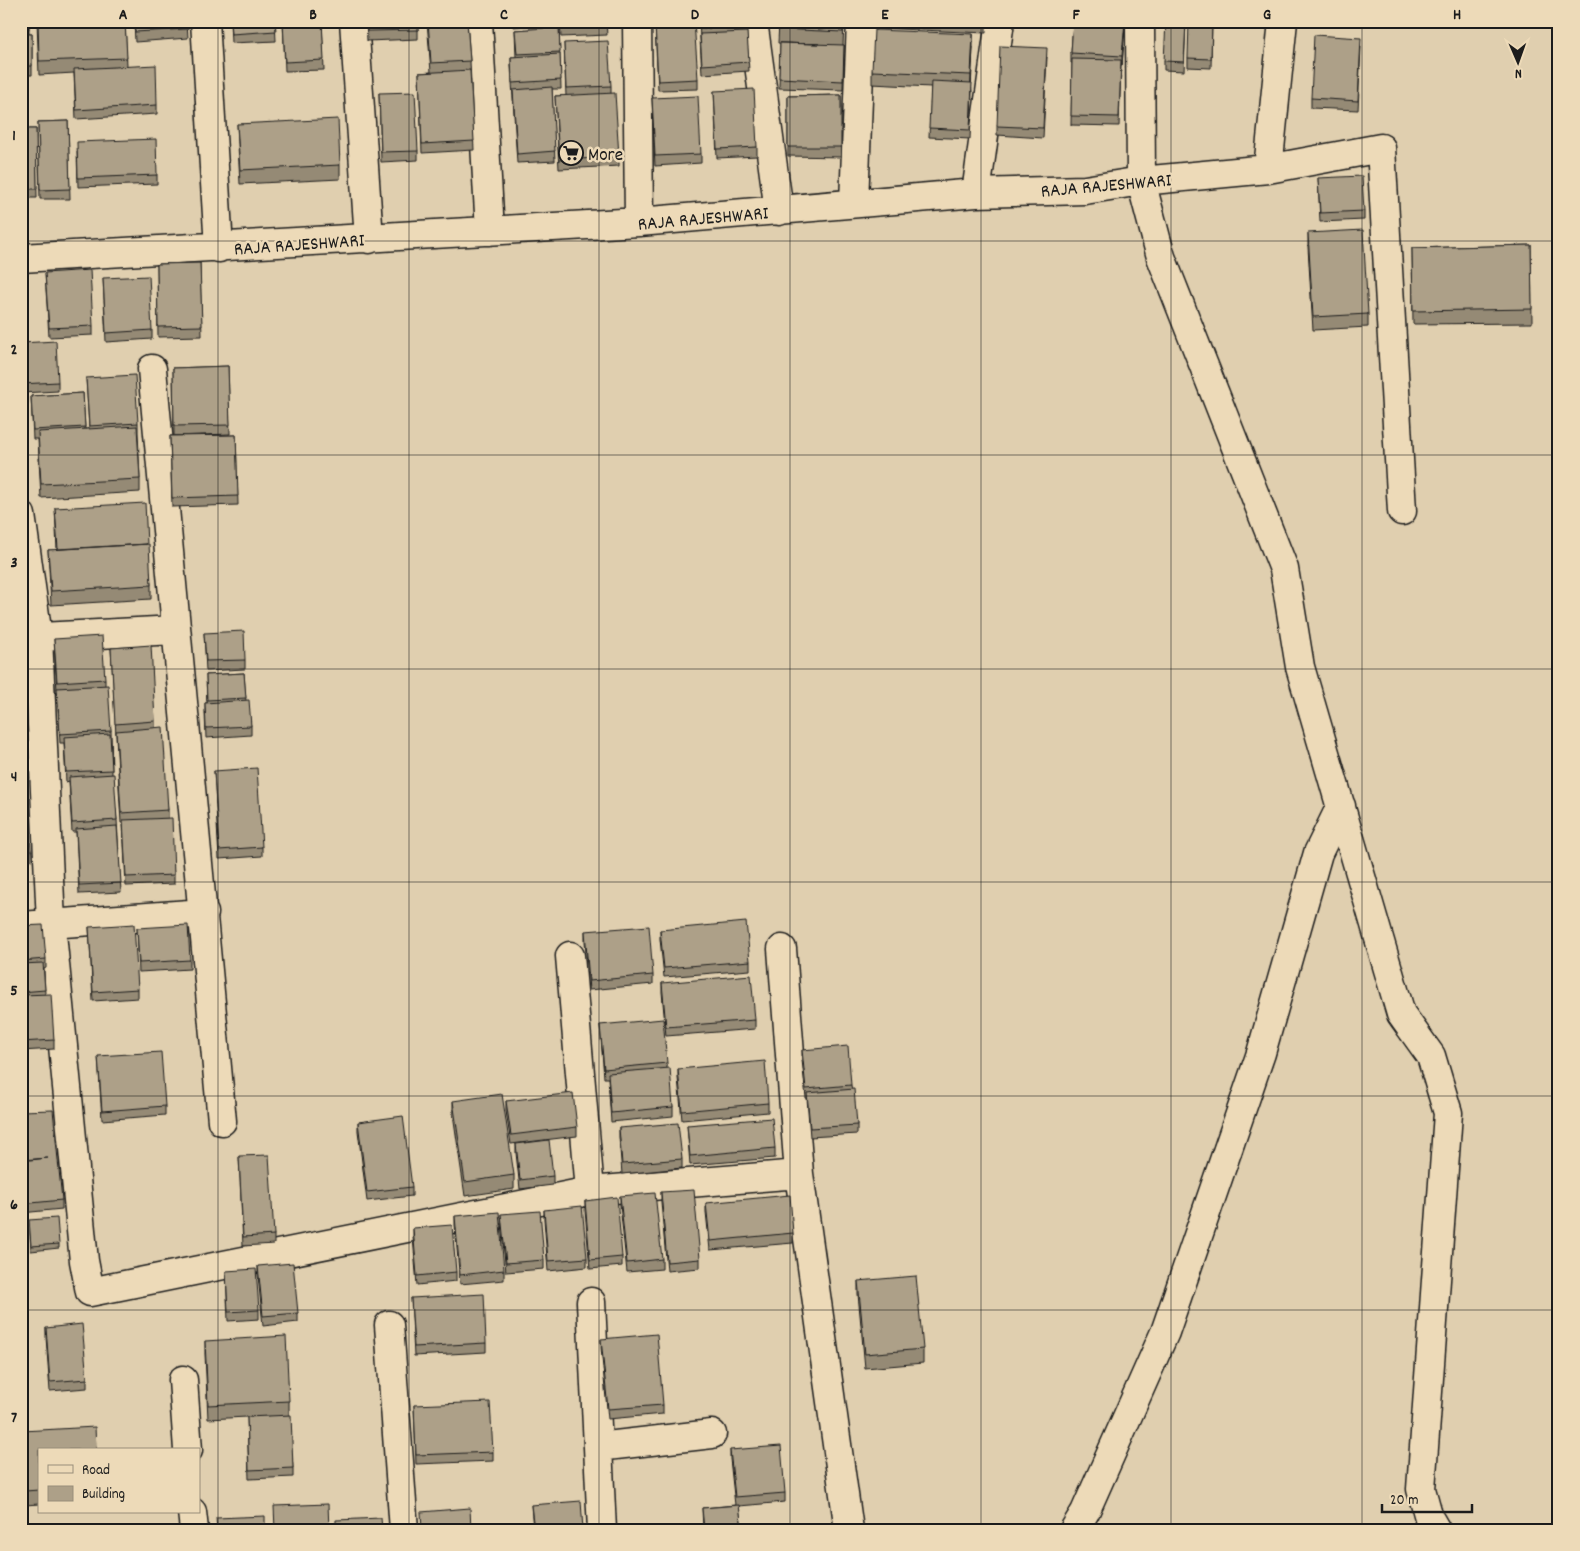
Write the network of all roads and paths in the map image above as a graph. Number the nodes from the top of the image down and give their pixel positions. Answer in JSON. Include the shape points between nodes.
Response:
{"nodes":[{"id":1,"x":205,"y":21,"type":"edge"},
{"id":2,"x":354,"y":21,"type":"edge"},
{"id":3,"x":478,"y":21,"type":"edge"},
{"id":4,"x":637,"y":21,"type":"edge"},
{"id":5,"x":752,"y":21,"type":"edge"},
{"id":6,"x":861,"y":21,"type":"edge"},
{"id":7,"x":1000,"y":21,"type":"edge"},
{"id":8,"x":1140,"y":21,"type":"edge"},
{"id":9,"x":1283,"y":21,"type":"edge"},
{"id":10,"x":1268,"y":169,"type":"junction"},
{"id":11,"x":1141,"y":181,"type":"junction"},
{"id":12,"x":976,"y":193,"type":"junction"},
{"id":13,"x":854,"y":203,"type":"junction"},
{"id":14,"x":779,"y":211,"type":"junction"},
{"id":15,"x":640,"y":222,"type":"junction"},
{"id":16,"x":490,"y":231,"type":"junction"},
{"id":17,"x":369,"y":239,"type":"junction"},
{"id":18,"x":219,"y":248,"type":"junction"},
{"id":19,"x":21,"y":258,"type":"edge"},
{"id":20,"x":152,"y":369,"type":"dead end"},
{"id":21,"x":1402,"y":511,"type":"dead end"},
{"id":22,"x":21,"y":515,"type":"edge"},
{"id":23,"x":176,"y":630,"type":"junction"},
{"id":24,"x":30,"y":638,"type":"edge"},
{"id":25,"x":1341,"y":806,"type":"junction"},
{"id":26,"x":204,"y":914,"type":"junction"},
{"id":27,"x":51,"y":923,"type":"junction"},
{"id":28,"x":21,"y":926,"type":"edge"},
{"id":29,"x":782,"y":949,"type":"dead end"},
{"id":30,"x":570,"y":956,"type":"dead end"},
{"id":31,"x":222,"y":1121,"type":"dead end"},
{"id":32,"x":800,"y":1174,"type":"junction"},
{"id":33,"x":590,"y":1191,"type":"junction"},
{"id":34,"x":591,"y":1302,"type":"dead end"},
{"id":35,"x":389,"y":1325,"type":"dead end"},
{"id":36,"x":183,"y":1380,"type":"dead end"},
{"id":37,"x":712,"y":1434,"type":"dead end"},
{"id":38,"x":598,"y":1447,"type":"junction"},
{"id":39,"x":188,"y":1448,"type":"edge"},
{"id":40,"x":192,"y":1514,"type":"edge"},
{"id":41,"x":194,"y":1530,"type":"edge"},
{"id":42,"x":404,"y":1530,"type":"edge"},
{"id":43,"x":602,"y":1530,"type":"edge"},
{"id":44,"x":848,"y":1530,"type":"edge"},
{"id":45,"x":1074,"y":1530,"type":"edge"},
{"id":46,"x":1436,"y":1530,"type":"edge"}],
"edges":[{"from":1,"to":18,"type":"street"},
{"from":2,"to":17,"type":"street"},
{"from":3,"to":16,"type":"street"},
{"from":4,"to":15,"type":"street"},
{"from":5,"to":14,"type":"street"},
{"from":6,"to":13,"type":"street"},
{"from":7,"to":12,"type":"street"},
{"from":8,"to":11,"type":"street"},
{"from":9,"to":10,"type":"street"},
{"from":10,"to":11,"type":"street","name":"RAJA RAJESHWARI"},
{"from":10,"to":21,"type":"street","name":"RAJA RAJESHWARI","via":[[1381,148]]},
{"from":11,"to":12,"type":"street","name":"RAJA RAJESHWARI","via":[[1085,190]]},
{"from":11,"to":25,"type":"street","via":[[1161,256],[1284,569],[1300,667]]},
{"from":12,"to":13,"type":"street","name":"RAJA RAJESHWARI"},
{"from":13,"to":14,"type":"street","name":"RAJA RAJESHWARI"},
{"from":14,"to":15,"type":"street","name":"RAJA RAJESHWARI"},
{"from":15,"to":16,"type":"street","name":"RAJA RAJESHWARI"},
{"from":16,"to":17,"type":"street","name":"RAJA RAJESHWARI"},
{"from":17,"to":18,"type":"street","name":"RAJA RAJESHWARI"},
{"from":18,"to":19,"type":"street","name":"RAJA RAJESHWARI"},
{"from":20,"to":23,"type":"street"},
{"from":22,"to":24,"type":"street"},
{"from":23,"to":24,"type":"street"},
{"from":23,"to":26,"type":"street"},
{"from":24,"to":27,"type":"street"},
{"from":25,"to":45,"type":"street","via":[[1318,853],[1260,1053],[1165,1332],[1086,1512]]},
{"from":25,"to":46,"type":"street","via":[[1401,1014],[1431,1056],[1448,1113],[1421,1489]]},
{"from":26,"to":27,"type":"street"},
{"from":26,"to":31,"type":"street"},
{"from":27,"to":28,"type":"street"},
{"from":27,"to":33,"type":"street","via":[[84,1261],[90,1292]]},
{"from":29,"to":32,"type":"street"},
{"from":30,"to":33,"type":"street"},
{"from":32,"to":33,"type":"street"},
{"from":32,"to":44,"type":"street"},
{"from":34,"to":38,"type":"street"},
{"from":35,"to":42,"type":"street"},
{"from":36,"to":39,"type":"street"},
{"from":37,"to":38,"type":"street"},
{"from":38,"to":43,"type":"street"},
{"from":40,"to":41,"type":"street"}]}
